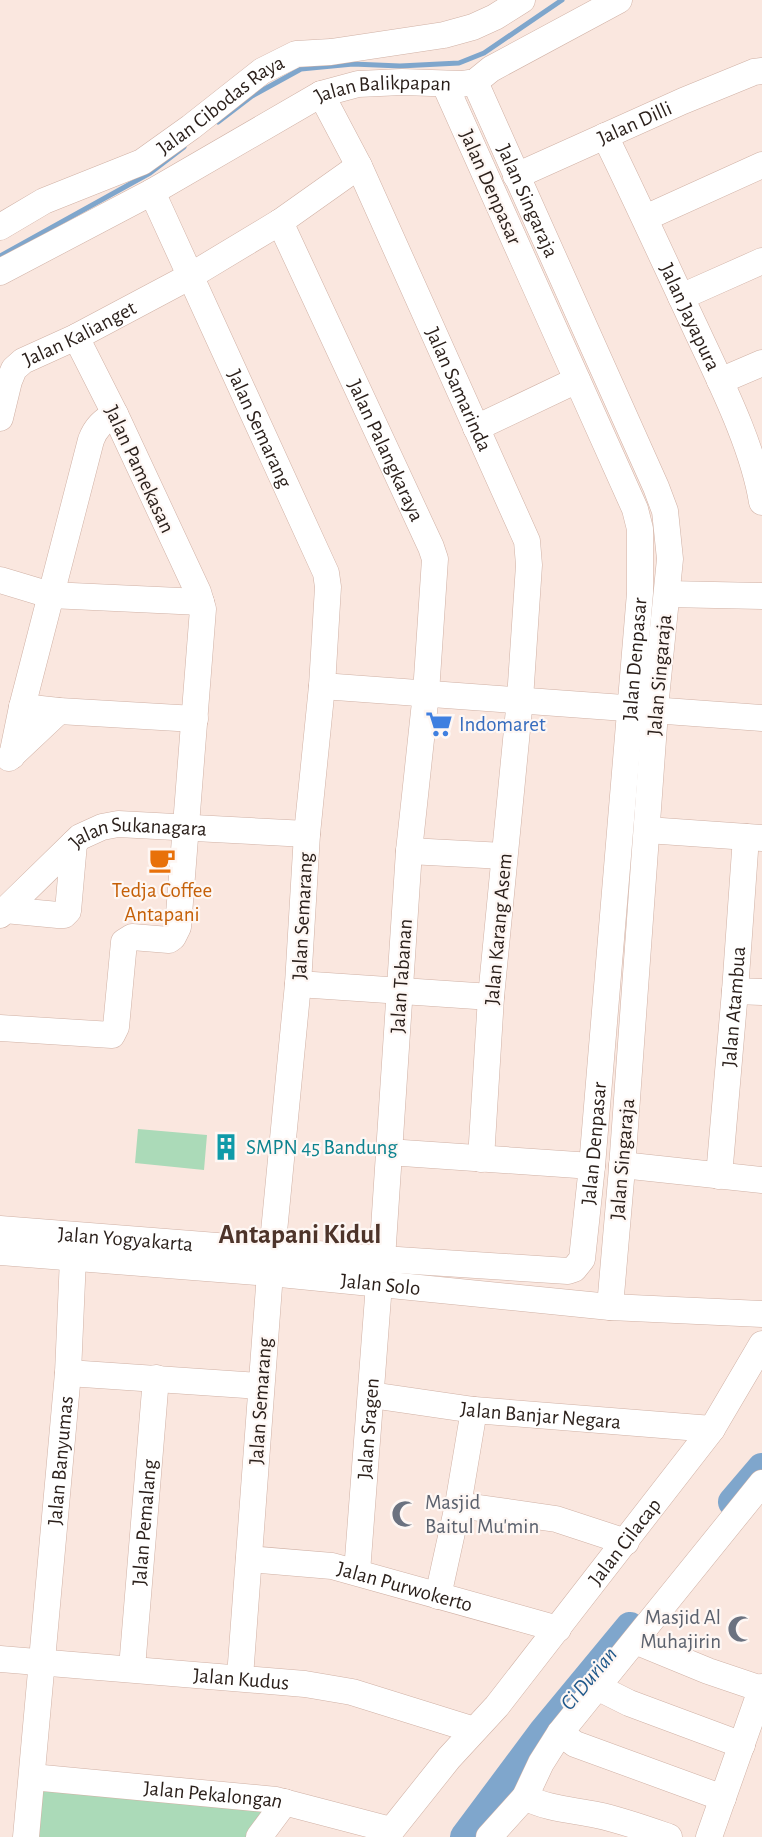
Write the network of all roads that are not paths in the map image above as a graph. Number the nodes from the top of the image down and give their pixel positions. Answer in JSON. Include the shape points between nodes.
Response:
{"nodes":[{"id":1,"x":522,"y":0,"type":"edge"},
{"id":2,"x":619,"y":0,"type":"edge"},
{"id":3,"x":758,"y":72,"type":"edge"},
{"id":4,"x":475,"y":81,"type":"junction"},
{"id":5,"x":445,"y":85,"type":"junction"},
{"id":6,"x":321,"y":94,"type":"junction"},
{"id":7,"x":605,"y":136,"type":"junction"},
{"id":8,"x":762,"y":165,"type":"edge"},
{"id":9,"x":359,"y":166,"type":"junction"},
{"id":10,"x":516,"y":176,"type":"junction"},
{"id":11,"x":152,"y":192,"type":"junction"},
{"id":12,"x":645,"y":218,"type":"junction"},
{"id":13,"x":280,"y":222,"type":"junction"},
{"id":14,"x":0,"y":227,"type":"edge"},
{"id":15,"x":762,"y":261,"type":"edge"},
{"id":16,"x":0,"y":272,"type":"edge"},
{"id":17,"x":190,"y":276,"type":"junction"},
{"id":18,"x":681,"y":297,"type":"junction"},
{"id":19,"x":76,"y":337,"type":"junction"},
{"id":20,"x":762,"y":363,"type":"edge"},
{"id":21,"x":577,"y":380,"type":"junction"},
{"id":22,"x":720,"y":381,"type":"junction"},
{"id":23,"x":115,"y":414,"type":"junction"},
{"id":24,"x":0,"y":418,"type":"edge"},
{"id":25,"x":476,"y":428,"type":"junction"},
{"id":26,"x":762,"y":502,"type":"edge"},
{"id":27,"x":0,"y":580,"type":"edge"},
{"id":28,"x":667,"y":594,"type":"junction"},
{"id":29,"x":50,"y":595,"type":"junction"},
{"id":30,"x":762,"y":596,"type":"edge"},
{"id":31,"x":201,"y":602,"type":"junction"},
{"id":32,"x":322,"y":686,"type":"junction"},
{"id":33,"x":426,"y":693,"type":"junction"},
{"id":34,"x":520,"y":699,"type":"junction"},
{"id":35,"x":22,"y":707,"type":"junction"},
{"id":36,"x":642,"y":708,"type":"junction"},
{"id":37,"x":59,"y":711,"type":"junction"},
{"id":38,"x":762,"y":718,"type":"edge"},
{"id":39,"x":195,"y":719,"type":"junction"},
{"id":40,"x":6,"y":761,"type":"edge"},
{"id":41,"x":187,"y":827,"type":"junction"},
{"id":42,"x":647,"y":830,"type":"junction"},
{"id":43,"x":306,"y":834,"type":"junction"},
{"id":44,"x":754,"y":838,"type":"edge"},
{"id":45,"x":74,"y":843,"type":"junction"},
{"id":46,"x":409,"y":850,"type":"junction"},
{"id":47,"x":504,"y":856,"type":"junction"},
{"id":48,"x":2,"y":912,"type":"edge"},
{"id":49,"x":298,"y":984,"type":"junction"},
{"id":50,"x":735,"y":991,"type":"junction"},
{"id":51,"x":400,"y":992,"type":"junction"},
{"id":52,"x":762,"y":992,"type":"edge"},
{"id":53,"x":491,"y":997,"type":"junction"},
{"id":54,"x":0,"y":1028,"type":"edge"},
{"id":55,"x":388,"y":1152,"type":"junction"},
{"id":56,"x":481,"y":1159,"type":"junction"},
{"id":57,"x":622,"y":1165,"type":"junction"},
{"id":58,"x":592,"y":1166,"type":"junction"},
{"id":59,"x":719,"y":1176,"type":"junction"},
{"id":60,"x":762,"y":1180,"type":"edge"},
{"id":61,"x":0,"y":1229,"type":"edge"},
{"id":62,"x":0,"y":1252,"type":"edge"},
{"id":63,"x":73,"y":1258,"type":"junction"},
{"id":64,"x":272,"y":1261,"type":"junction"},
{"id":65,"x":381,"y":1272,"type":"junction"},
{"id":66,"x":611,"y":1298,"type":"junction"},
{"id":67,"x":762,"y":1298,"type":"edge"},
{"id":68,"x":762,"y":1314,"type":"edge"},
{"id":69,"x":762,"y":1344,"type":"edge"},
{"id":70,"x":68,"y":1373,"type":"junction"},
{"id":71,"x":156,"y":1378,"type":"junction"},
{"id":72,"x":261,"y":1386,"type":"junction"},
{"id":73,"x":371,"y":1395,"type":"junction"},
{"id":74,"x":474,"y":1410,"type":"junction"},
{"id":75,"x":712,"y":1429,"type":"junction"},
{"id":76,"x":762,"y":1483,"type":"edge"},
{"id":77,"x":458,"y":1505,"type":"junction"},
{"id":78,"x":556,"y":1519,"type":"junction"},
{"id":79,"x":642,"y":1522,"type":"junction"},
{"id":80,"x":626,"y":1542,"type":"junction"},
{"id":81,"x":249,"y":1558,"type":"junction"},
{"id":82,"x":357,"y":1572,"type":"junction"},
{"id":83,"x":438,"y":1596,"type":"junction"},
{"id":84,"x":558,"y":1629,"type":"junction"},
{"id":85,"x":635,"y":1641,"type":"junction"},
{"id":86,"x":0,"y":1659,"type":"edge"},
{"id":87,"x":42,"y":1662,"type":"junction"},
{"id":88,"x":132,"y":1668,"type":"junction"},
{"id":89,"x":240,"y":1677,"type":"junction"},
{"id":90,"x":597,"y":1688,"type":"junction"},
{"id":91,"x":762,"y":1688,"type":"edge"},
{"id":92,"x":474,"y":1730,"type":"junction"},
{"id":93,"x":560,"y":1733,"type":"junction"},
{"id":94,"x":742,"y":1745,"type":"junction"},
{"id":95,"x":32,"y":1777,"type":"junction"},
{"id":96,"x":525,"y":1797,"type":"junction"},
{"id":97,"x":723,"y":1798,"type":"junction"},
{"id":98,"x":285,"y":1802,"type":"junction"},
{"id":99,"x":388,"y":1834,"type":"edge"},
{"id":100,"x":26,"y":1837,"type":"edge"},
{"id":101,"x":259,"y":1837,"type":"edge"},
{"id":102,"x":489,"y":1837,"type":"edge"},
{"id":103,"x":669,"y":1837,"type":"edge"},
{"id":104,"x":709,"y":1837,"type":"edge"}],
"edges":[{"from":1,"to":14,"type":"street","name":"Jalan Cibodas Raya","via":[[495,17],[444,35],[296,54],[262,71],[142,162],[44,201]]},
{"from":2,"to":4,"type":"street","name":"Jalan Balikpapan"},
{"from":3,"to":7,"type":"street","name":"Jalan Dilli"},
{"from":4,"to":5,"type":"street","name":"Jalan Balikpapan"},
{"from":4,"to":10,"type":"street","name":"Jalan Singaraja"},
{"from":5,"to":6,"type":"street","name":"Jalan Balikpapan","via":[[358,84]]},
{"from":5,"to":21,"type":"street","name":"Jalan Denpasar"},
{"from":6,"to":9,"type":"street","name":"Jalan Samarinda"},
{"from":6,"to":11,"type":"street","name":"Jalan Balikpapan"},
{"from":7,"to":10,"type":"street","name":"Jalan Dilli"},
{"from":7,"to":12,"type":"street","name":"Jalan Jayapura"},
{"from":8,"to":12,"type":"street"},
{"from":9,"to":13,"type":"street","name":"Jalan Kalianget"},
{"from":9,"to":25,"type":"street","name":"Jalan Samarinda"},
{"from":10,"to":28,"type":"street","name":"Jalan Singaraja","via":[[665,511],[670,559]]},
{"from":11,"to":16,"type":"street","name":"Jalan Balikpapan"},
{"from":11,"to":17,"type":"street","name":"Jalan Semarang"},
{"from":12,"to":18,"type":"street","name":"Jalan Jayapura"},
{"from":13,"to":17,"type":"street","name":"Jalan Kalianget"},
{"from":13,"to":33,"type":"street","name":"Jalan Palangkaraya","via":[[435,559]]},
{"from":15,"to":18,"type":"street"},
{"from":17,"to":19,"type":"street","name":"Jalan Kalianget"},
{"from":17,"to":32,"type":"street","name":"Jalan Semarang","via":[[326,573],[329,600]]},
{"from":18,"to":22,"type":"street","name":"Jalan Jayapura"},
{"from":19,"to":23,"type":"street","name":"Jalan Pamekasan"},
{"from":19,"to":24,"type":"street","name":"Jalan Kalianget","via":[[14,369]]},
{"from":20,"to":22,"type":"street"},
{"from":21,"to":25,"type":"street"},
{"from":21,"to":36,"type":"street","name":"Jalan Denpasar","via":[[635,509],[640,529]]},
{"from":22,"to":26,"type":"street","name":"Jalan Jayapura","via":[[759,480]]},
{"from":23,"to":29,"type":"street","via":[[95,429],[91,440]]},
{"from":23,"to":31,"type":"street","name":"Jalan Pamekasan"},
{"from":25,"to":34,"type":"street","name":"Jalan Samarinda","via":[[527,541],[529,565]]},
{"from":27,"to":29,"type":"street"},
{"from":28,"to":30,"type":"street"},
{"from":28,"to":36,"type":"street","name":"Jalan Singaraja"},
{"from":29,"to":31,"type":"street"},
{"from":29,"to":35,"type":"street"},
{"from":31,"to":39,"type":"street","name":"Jalan Pamekasan"},
{"from":32,"to":33,"type":"street"},
{"from":32,"to":43,"type":"street","name":"Jalan Semarang"},
{"from":33,"to":34,"type":"street"},
{"from":33,"to":46,"type":"street","name":"Jalan Tabanan"},
{"from":34,"to":36,"type":"street"},
{"from":34,"to":47,"type":"street","name":"Jalan Karang Asem"},
{"from":35,"to":37,"type":"street"},
{"from":35,"to":40,"type":"street"},
{"from":36,"to":38,"type":"street"},
{"from":36,"to":42,"type":"street","name":"Jalan Singaraja"},
{"from":36,"to":58,"type":"street","name":"Jalan Denpasar"},
{"from":37,"to":39,"type":"street"},
{"from":37,"to":40,"type":"street"},
{"from":39,"to":41,"type":"street","name":"Jalan Pamekasan"},
{"from":41,"to":43,"type":"street","name":"Jalan Sukanagara"},
{"from":41,"to":45,"type":"street","name":"Jalan Sukanagara","via":[[118,824],[90,832]]},
{"from":41,"to":54,"type":"street","name":"Jalan Pamekasan","via":[[176,933],[169,940],[132,938],[124,942],[112,1035]]},
{"from":42,"to":44,"type":"street"},
{"from":42,"to":57,"type":"street","name":"Jalan Singaraja"},
{"from":43,"to":49,"type":"street","name":"Jalan Semarang"},
{"from":44,"to":50,"type":"street","name":"Jalan Atambua"},
{"from":45,"to":48,"type":"street","name":"Jalan Sukanagara"},
{"from":45,"to":48,"type":"street","via":[[68,911],[64,915]]},
{"from":46,"to":47,"type":"street"},
{"from":46,"to":51,"type":"street","name":"Jalan Tabanan"},
{"from":47,"to":53,"type":"street","name":"Jalan Karang Asem"},
{"from":49,"to":51,"type":"street"},
{"from":49,"to":64,"type":"street","name":"Jalan Semarang"},
{"from":50,"to":52,"type":"street"},
{"from":50,"to":59,"type":"street","name":"Jalan Atambua"},
{"from":51,"to":53,"type":"street"},
{"from":51,"to":55,"type":"street","name":"Jalan Tabanan"},
{"from":53,"to":56,"type":"street","name":"Jalan Karang Asem"},
{"from":55,"to":56,"type":"street"},
{"from":55,"to":65,"type":"street","name":"Jalan Tabanan"},
{"from":56,"to":58,"type":"street"},
{"from":57,"to":59,"type":"street"},
{"from":57,"to":66,"type":"street","name":"Jalan Singaraja"},
{"from":58,"to":65,"type":"street","name":"Jalan Denpasar","via":[[584,1252],[574,1269]]},
{"from":59,"to":60,"type":"street"},
{"from":61,"to":64,"type":"street","name":"Jalan Yogyakarta"},
{"from":62,"to":63,"type":"street","name":"Jalan Solo"},
{"from":63,"to":64,"type":"street","name":"Jalan Solo"},
{"from":63,"to":70,"type":"street","name":"Jalan Banyumas"},
{"from":64,"to":65,"type":"street","name":"Jalan Solo"},
{"from":64,"to":72,"type":"street","name":"Jalan Semarang"},
{"from":65,"to":66,"type":"street","name":"Jalan Solo"},
{"from":65,"to":73,"type":"street","name":"Jalan Sragen"},
{"from":66,"to":67,"type":"street","name":"Jalan Solo"},
{"from":66,"to":68,"type":"street","name":"Jalan Solo"},
{"from":69,"to":75,"type":"street","name":"Jalan Cilacap"},
{"from":70,"to":71,"type":"street"},
{"from":70,"to":87,"type":"street","name":"Jalan Banyumas"},
{"from":71,"to":72,"type":"street"},
{"from":71,"to":88,"type":"street","name":"Jalan Pemalang"},
{"from":72,"to":81,"type":"street","name":"Jalan Semarang"},
{"from":73,"to":74,"type":"street","name":"Jalan Banjar Negara"},
{"from":73,"to":82,"type":"street","name":"Jalan Sragen"},
{"from":74,"to":75,"type":"street","name":"Jalan Banjar Negara"},
{"from":74,"to":77,"type":"street"},
{"from":75,"to":79,"type":"street","name":"Jalan Cilacap"},
{"from":76,"to":85,"type":"street"},
{"from":77,"to":78,"type":"street"},
{"from":77,"to":83,"type":"street"},
{"from":78,"to":79,"type":"street"},
{"from":78,"to":80,"type":"street"},
{"from":79,"to":80,"type":"street","name":"Jalan Cilacap"},
{"from":80,"to":84,"type":"street","name":"Jalan Cilacap"},
{"from":81,"to":82,"type":"street","name":"Jalan Purwokerto"},
{"from":81,"to":89,"type":"street","name":"Jalan Semarang"},
{"from":82,"to":83,"type":"street","name":"Jalan Purwokerto"},
{"from":83,"to":84,"type":"street","name":"Jalan Purwokerto"},
{"from":84,"to":92,"type":"street","name":"Jalan Cilacap"},
{"from":85,"to":90,"type":"street"},
{"from":85,"to":91,"type":"street"},
{"from":86,"to":87,"type":"street","name":"Jalan Kudus"},
{"from":87,"to":88,"type":"street","name":"Jalan Kudus"},
{"from":87,"to":95,"type":"street","name":"Jalan Banyumas"},
{"from":88,"to":89,"type":"street","name":"Jalan Kudus"},
{"from":89,"to":92,"type":"street","name":"Jalan Kudus","via":[[352,1692]]},
{"from":90,"to":93,"type":"street"},
{"from":90,"to":94,"type":"street"},
{"from":91,"to":94,"type":"street"},
{"from":92,"to":99,"type":"street","name":"Jalan Cilacap"},
{"from":93,"to":96,"type":"street"},
{"from":93,"to":97,"type":"street","via":[[575,1744]]},
{"from":94,"to":97,"type":"street"},
{"from":95,"to":98,"type":"street","name":"Jalan Pekalongan"},
{"from":95,"to":100,"type":"street","name":"Jalan Banyumas"},
{"from":96,"to":102,"type":"street"},
{"from":96,"to":103,"type":"street"},
{"from":97,"to":104,"type":"street"},
{"from":98,"to":99,"type":"street","name":"Jalan Pekalongan"},
{"from":98,"to":101,"type":"street"}]}
